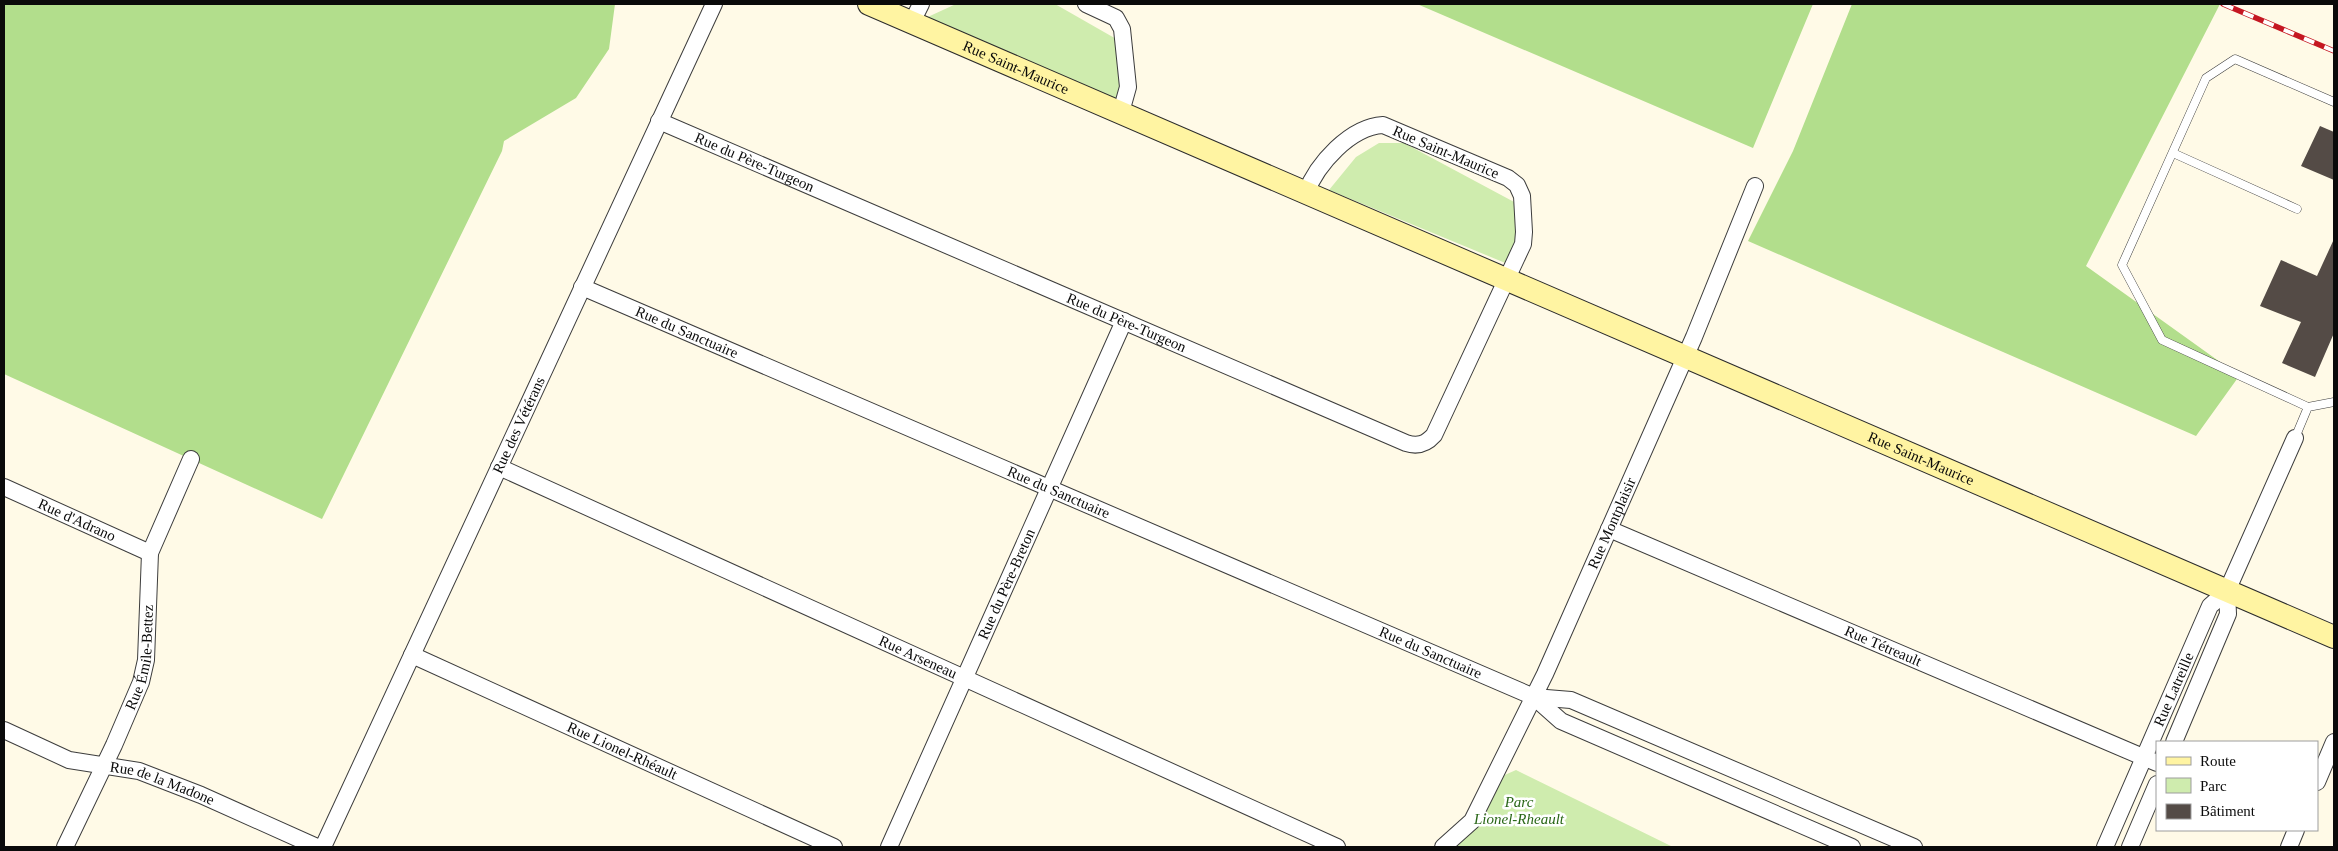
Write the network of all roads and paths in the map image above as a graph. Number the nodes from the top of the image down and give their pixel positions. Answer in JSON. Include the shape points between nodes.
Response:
{"nodes":[{"id":1,"x":714,"y":4,"type":"edge"},
{"id":2,"x":869,"y":4,"type":"edge"},
{"id":3,"x":1086,"y":4,"type":"edge"},
{"id":4,"x":917,"y":13,"type":"edge"},
{"id":5,"x":2334,"y":102,"type":"edge"},
{"id":6,"x":1121,"y":112,"type":"junction"},
{"id":7,"x":659,"y":121,"type":"junction"},
{"id":8,"x":2173,"y":153,"type":"junction"},
{"id":9,"x":1755,"y":186,"type":"dead end"},
{"id":10,"x":1306,"y":193,"type":"junction"},
{"id":11,"x":2297,"y":209,"type":"dead end"},
{"id":12,"x":1508,"y":279,"type":"junction"},
{"id":13,"x":582,"y":287,"type":"junction"},
{"id":14,"x":1124,"y":322,"type":"junction"},
{"id":15,"x":1686,"y":357,"type":"junction"},
{"id":16,"x":2334,"y":402,"type":"edge"},
{"id":17,"x":2308,"y":407,"type":"junction"},
{"id":18,"x":2295,"y":438,"type":"joint"},
{"id":19,"x":191,"y":459,"type":"dead end"},
{"id":20,"x":499,"y":467,"type":"junction"},
{"id":21,"x":4,"y":487,"type":"edge"},
{"id":22,"x":1049,"y":489,"type":"junction"},
{"id":23,"x":1609,"y":529,"type":"junction"},
{"id":24,"x":150,"y":554,"type":"junction"},
{"id":25,"x":2228,"y":591,"type":"junction"},
{"id":26,"x":2334,"y":637,"type":"edge"},
{"id":27,"x":412,"y":655,"type":"junction"},
{"id":28,"x":965,"y":678,"type":"junction"},
{"id":29,"x":1534,"y":697,"type":"junction"},
{"id":30,"x":4,"y":730,"type":"edge"},
{"id":31,"x":2159,"y":741,"type":"edge"},
{"id":32,"x":2174,"y":741,"type":"edge"},
{"id":33,"x":2334,"y":742,"type":"edge"},
{"id":34,"x":2156,"y":748,"type":"edge"},
{"id":35,"x":2151,"y":761,"type":"edge"},
{"id":36,"x":103,"y":766,"type":"junction"},
{"id":37,"x":2318,"y":780,"type":"edge"},
{"id":38,"x":2156,"y":786,"type":"edge"},
{"id":39,"x":1812,"y":803,"type":"junction"},
{"id":40,"x":1802,"y":825,"type":"junction"},
{"id":41,"x":2296,"y":831,"type":"edge"},
{"id":42,"x":65,"y":847,"type":"edge"},
{"id":43,"x":317,"y":847,"type":"edge"},
{"id":44,"x":323,"y":847,"type":"edge"},
{"id":45,"x":834,"y":847,"type":"edge"},
{"id":46,"x":889,"y":847,"type":"edge"},
{"id":47,"x":1337,"y":847,"type":"edge"},
{"id":48,"x":1443,"y":847,"type":"edge"},
{"id":49,"x":1852,"y":847,"type":"edge"},
{"id":50,"x":1914,"y":847,"type":"edge"},
{"id":51,"x":2105,"y":847,"type":"edge"},
{"id":52,"x":2130,"y":847,"type":"edge"},
{"id":53,"x":2289,"y":847,"type":"edge"}],
"edges":[{"from":1,"to":7,"type":"street","name":"Rue des Vétérans"},
{"from":2,"to":4,"type":"street","name":"Rue Saint-Maurice"},
{"from":3,"to":6,"type":"street","via":[[1116,18],[1122,29],[1128,87]]},
{"from":4,"to":6,"type":"street","name":"Rue Saint-Maurice"},
{"from":5,"to":8,"type":"lane","via":[[2235,60],[2206,78]]},
{"from":6,"to":10,"type":"street","name":"Rue Saint-Maurice"},
{"from":7,"to":13,"type":"street","name":"Rue des Vétérans"},
{"from":7,"to":14,"type":"street","name":"Rue du Père-Turgeon"},
{"from":8,"to":11,"type":"lane"},
{"from":8,"to":17,"type":"lane","via":[[2122,265],[2162,340]]},
{"from":9,"to":15,"type":"street","name":"Rue Montplaisir"},
{"from":10,"to":12,"type":"street","name":"Rue Saint-Maurice"},
{"from":10,"to":12,"type":"street","name":"Rue Saint-Maurice","via":[[1322,163],[1356,133],[1374,126],[1392,127],[1508,178],[1517,185],[1523,202],[1524,237]]},
{"from":12,"to":14,"type":"street","name":"Rue du Père-Turgeon","via":[[1434,435],[1421,445],[1406,443]]},
{"from":12,"to":15,"type":"street","name":"Rue Saint-Maurice"},
{"from":13,"to":20,"type":"street","name":"Rue des Vétérans"},
{"from":13,"to":22,"type":"street","name":"Rue du Sanctuaire"},
{"from":14,"to":22,"type":"street","name":"Rue du Père-Breton"},
{"from":15,"to":23,"type":"street","name":"Rue Montplaisir"},
{"from":15,"to":25,"type":"street","name":"Rue Saint-Maurice"},
{"from":16,"to":17,"type":"lane"},
{"from":17,"to":18,"type":"lane"},
{"from":18,"to":25,"type":"street","name":"Rue Latreille"},
{"from":19,"to":24,"type":"street","name":"Rue Émile-Bettez"},
{"from":20,"to":27,"type":"street","name":"Rue des Vétérans"},
{"from":20,"to":28,"type":"street","name":"Rue Arseneau"},
{"from":21,"to":24,"type":"street","name":"Rue d'Adrano"},
{"from":22,"to":28,"type":"street","name":"Rue du Père-Breton"},
{"from":22,"to":29,"type":"street","name":"Rue du Sanctuaire"},
{"from":23,"to":29,"type":"street","name":"Rue Montplaisir"},
{"from":23,"to":35,"type":"street","name":"Rue Tétreault"},
{"from":24,"to":36,"type":"street","name":"Rue Émile-Bettez","via":[[145,668]]},
{"from":25,"to":26,"type":"street","name":"Rue Saint-Maurice"},
{"from":25,"to":31,"type":"street","name":"Rue Latreille","via":[[2210,606]]},
{"from":25,"to":32,"type":"street","name":"Rue Latreille","via":[[2228,614]]},
{"from":27,"to":44,"type":"street","name":"Rue des Vétérans"},
{"from":27,"to":45,"type":"street","name":"Rue Lionel-Rhéault"},
{"from":28,"to":46,"type":"street","name":"Rue du Père-Breton"},
{"from":28,"to":47,"type":"street","name":"Rue Arseneau"},
{"from":29,"to":39,"type":"street","name":"Rue du Sanctuaire","via":[[1571,700]]},
{"from":29,"to":40,"type":"street","name":"Rue du Sanctuaire","via":[[1561,721]]},
{"from":29,"to":48,"type":"street","name":"Rue Montplaisir","via":[[1472,821]]},
{"from":30,"to":36,"type":"street","name":"Rue de la Madone","via":[[69,760]]},
{"from":33,"to":37,"type":"street"},
{"from":34,"to":35,"type":"street","name":"Rue Latreille"},
{"from":35,"to":51,"type":"street","name":"Rue Latreille"},
{"from":36,"to":42,"type":"street","name":"Rue Émile-Bettez"},
{"from":36,"to":43,"type":"street","name":"Rue de la Madone","via":[[139,771]]},
{"from":38,"to":52,"type":"street"},
{"from":39,"to":40,"type":"street"},
{"from":39,"to":50,"type":"street","name":"Rue du Sanctuaire"},
{"from":40,"to":49,"type":"street","name":"Rue du Sanctuaire"},
{"from":41,"to":53,"type":"street"}]}
